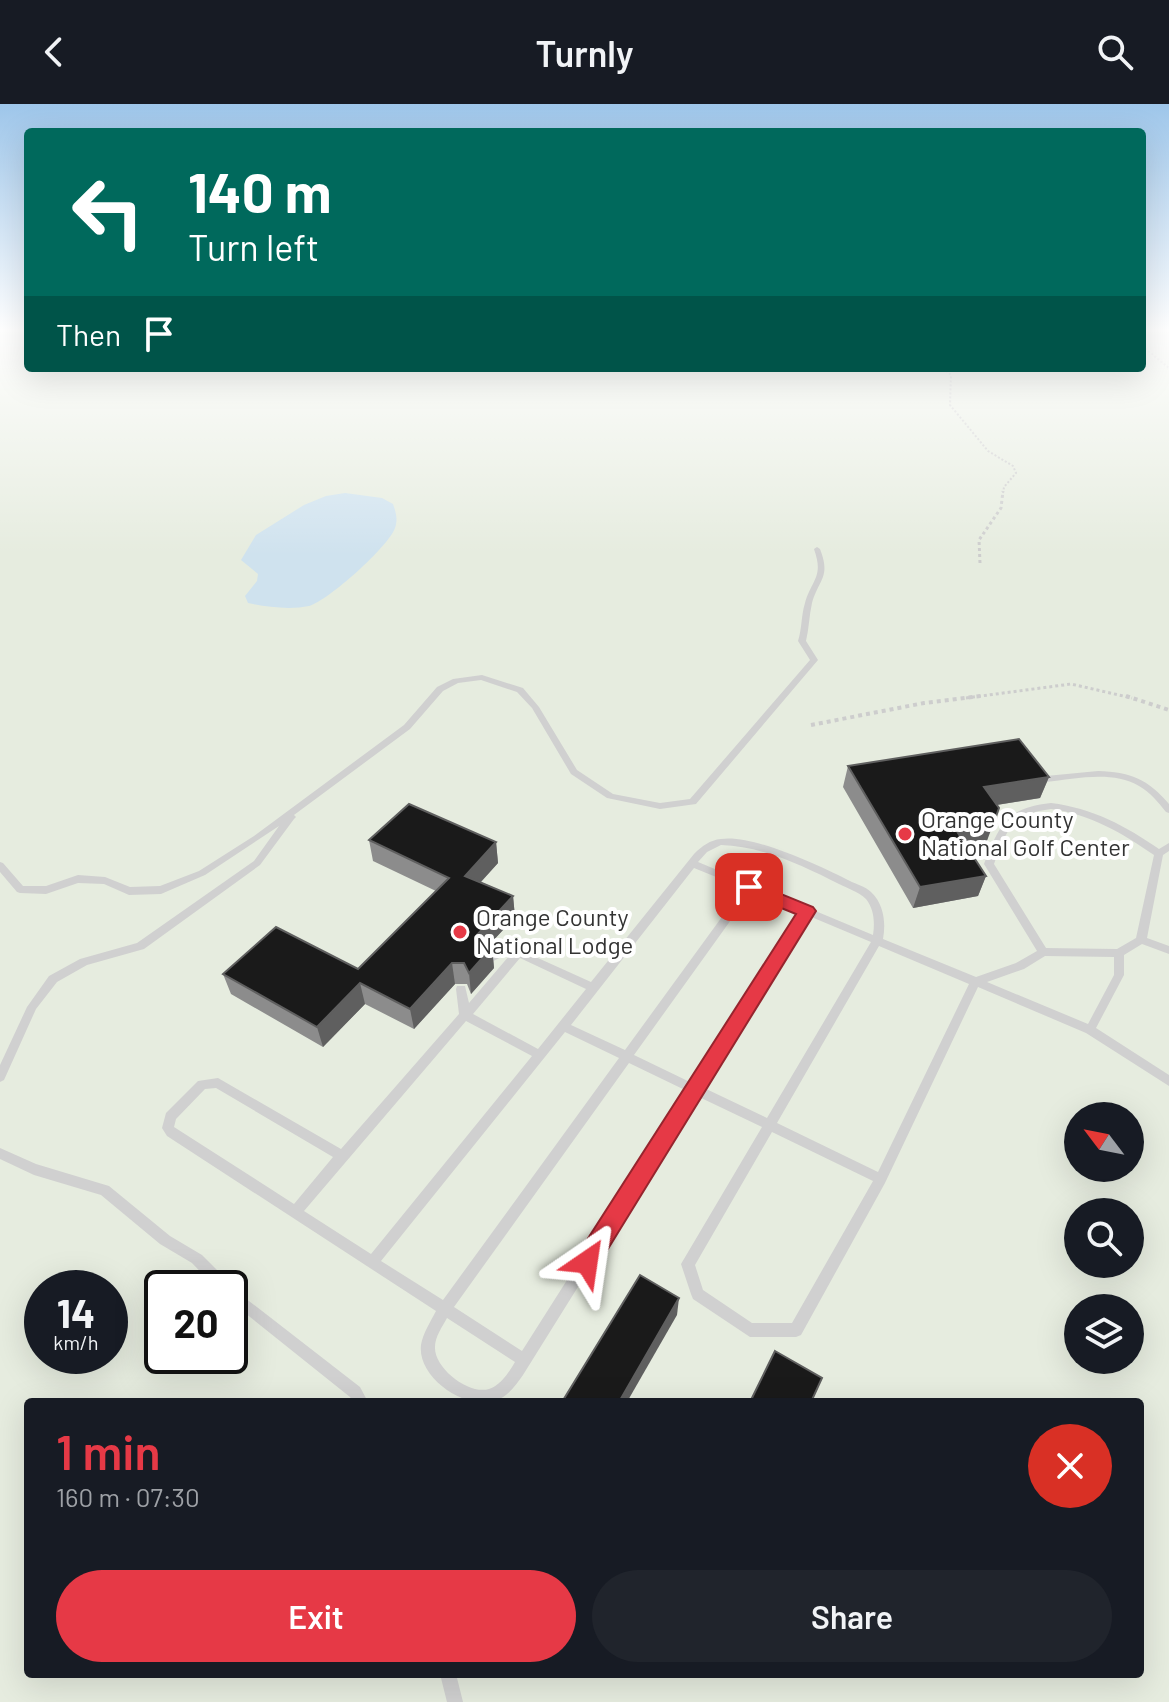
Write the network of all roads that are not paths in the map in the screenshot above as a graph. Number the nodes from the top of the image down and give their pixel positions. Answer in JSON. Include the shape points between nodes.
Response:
{"nodes":[{"id":1,"x":817,"y":549,"type":"dead end"},
{"id":2,"x":1046,"y":779,"type":"edge"},
{"id":3,"x":296,"y":809,"type":"junction"},
{"id":4,"x":1169,"y":810,"type":"edge"},
{"id":5,"x":1169,"y":846,"type":"edge"},
{"id":6,"x":1159,"y":854,"type":"junction"},
{"id":7,"x":692,"y":863,"type":"junction"},
{"id":8,"x":0,"y":865,"type":"edge"},
{"id":9,"x":749,"y":887,"type":"junction"},
{"id":10,"x":807,"y":911,"type":"junction"},
{"id":11,"x":1141,"y":940,"type":"junction"},
{"id":12,"x":877,"y":941,"type":"junction"},
{"id":13,"x":1169,"y":950,"type":"edge"},
{"id":14,"x":1043,"y":952,"type":"junction"},
{"id":15,"x":518,"y":953,"type":"junction"},
{"id":16,"x":1119,"y":953,"type":"junction"},
{"id":17,"x":484,"y":962,"type":"edge"},
{"id":18,"x":975,"y":982,"type":"junction"},
{"id":19,"x":593,"y":988,"type":"junction"},
{"id":20,"x":461,"y":989,"type":"dead end"},
{"id":21,"x":465,"y":1015,"type":"junction"},
{"id":22,"x":563,"y":1026,"type":"junction"},
{"id":23,"x":1090,"y":1030,"type":"junction"},
{"id":24,"x":540,"y":1055,"type":"junction"},
{"id":25,"x":627,"y":1057,"type":"junction"},
{"id":26,"x":0,"y":1077,"type":"edge"},
{"id":27,"x":1169,"y":1081,"type":"edge"},
{"id":28,"x":696,"y":1089,"type":"junction"},
{"id":29,"x":769,"y":1124,"type":"junction"},
{"id":30,"x":0,"y":1153,"type":"edge"},
{"id":31,"x":342,"y":1156,"type":"junction"},
{"id":32,"x":881,"y":1179,"type":"junction"},
{"id":33,"x":295,"y":1212,"type":"junction"},
{"id":34,"x":372,"y":1262,"type":"junction"},
{"id":35,"x":208,"y":1270,"type":"edge"},
{"id":36,"x":248,"y":1307,"type":"edge"},
{"id":37,"x":446,"y":1307,"type":"junction"},
{"id":38,"x":524,"y":1360,"type":"junction"},
{"id":39,"x":359,"y":1398,"type":"edge"},
{"id":40,"x":449,"y":1678,"type":"edge"},
{"id":41,"x":455,"y":1702,"type":"edge"}],
"edges":[{"from":1,"to":3,"type":"lane","via":[[821,578],[807,607],[802,641],[814,660],[693,802],[660,806],[610,796],[574,772],[520,690],[482,677],[440,689],[407,727]]},
{"from":2,"to":4,"type":"lane","via":[[1116,773],[1139,781]]},
{"from":3,"to":8,"type":"lane","via":[[202,873],[161,890],[129,891],[105,881],[78,879],[46,890],[20,889]]},
{"from":3,"to":26,"type":"lane","via":[[257,863],[140,946],[84,962],[53,979],[32,1007]]},
{"from":5,"to":6,"type":"lane"},
{"from":6,"to":11,"type":"lane"},
{"from":6,"to":14,"type":"lane","via":[[1127,830],[1089,813],[1057,807],[1014,817],[989,864]]},
{"from":7,"to":9,"type":"lane"},
{"from":7,"to":12,"type":"lane","via":[[712,844],[736,842],[855,887],[875,903]]},
{"from":7,"to":19,"type":"lane"},
{"from":9,"to":10,"type":"lane"},
{"from":9,"to":25,"type":"lane"},
{"from":10,"to":12,"type":"lane"},
{"from":10,"to":28,"type":"lane"},
{"from":11,"to":13,"type":"lane"},
{"from":11,"to":16,"type":"lane"},
{"from":12,"to":18,"type":"lane"},
{"from":12,"to":29,"type":"lane"},
{"from":14,"to":16,"type":"lane"},
{"from":14,"to":18,"type":"lane"},
{"from":15,"to":17,"type":"lane","via":[[502,952]]},
{"from":15,"to":19,"type":"lane"},
{"from":15,"to":21,"type":"lane"},
{"from":16,"to":23,"type":"lane","via":[[1119,975]]},
{"from":18,"to":23,"type":"lane"},
{"from":18,"to":32,"type":"lane"},
{"from":19,"to":22,"type":"lane"},
{"from":20,"to":21,"type":"lane"},
{"from":21,"to":24,"type":"lane"},
{"from":21,"to":31,"type":"lane"},
{"from":22,"to":24,"type":"lane"},
{"from":22,"to":25,"type":"lane"},
{"from":23,"to":27,"type":"lane"},
{"from":24,"to":34,"type":"lane"},
{"from":25,"to":28,"type":"lane"},
{"from":25,"to":37,"type":"lane"},
{"from":28,"to":29,"type":"lane"},
{"from":28,"to":38,"type":"lane"},
{"from":29,"to":32,"type":"lane"},
{"from":29,"to":32,"type":"lane","via":[[688,1264],[698,1294],[750,1330],[796,1330]]},
{"from":30,"to":35,"type":"lane","via":[[105,1190]]},
{"from":31,"to":33,"type":"lane"},
{"from":31,"to":33,"type":"lane","via":[[218,1083],[202,1084],[170,1117],[171,1132]]},
{"from":33,"to":34,"type":"lane"},
{"from":34,"to":37,"type":"lane"},
{"from":36,"to":39,"type":"lane"},
{"from":37,"to":38,"type":"lane"},
{"from":37,"to":38,"type":"lane","via":[[428,1348],[429,1359],[453,1384],[481,1397],[492,1395],[515,1376]]},
{"from":40,"to":41,"type":"lane"}]}
